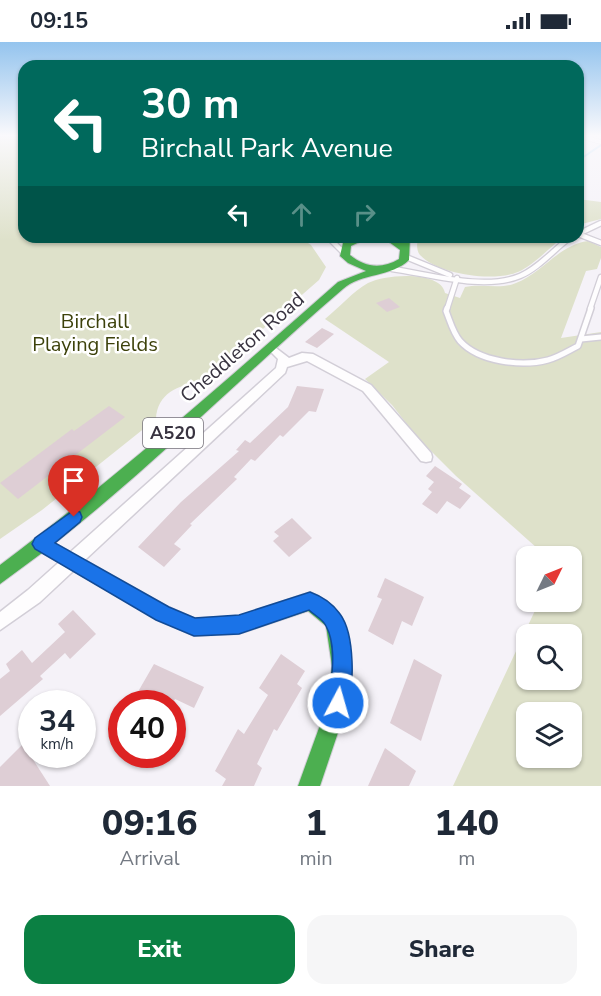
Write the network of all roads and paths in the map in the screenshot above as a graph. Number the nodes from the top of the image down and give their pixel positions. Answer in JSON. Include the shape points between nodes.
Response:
{"nodes":[{"id":1,"x":601,"y":223,"type":"edge"},
{"id":2,"x":584,"y":231,"type":"edge"},
{"id":3,"x":584,"y":236,"type":"edge"},
{"id":4,"x":334,"y":243,"type":"edge"},
{"id":5,"x":349,"y":243,"type":"edge"},
{"id":6,"x":563,"y":243,"type":"edge"},
{"id":7,"x":601,"y":243,"type":"edge"},
{"id":8,"x":405,"y":247,"type":"edge"},
{"id":9,"x":346,"y":256,"type":"junction"},
{"id":10,"x":383,"y":269,"type":"junction"},
{"id":11,"x":455,"y":277,"type":"junction"},
{"id":12,"x":601,"y":277,"type":"edge"},
{"id":13,"x":342,"y":284,"type":"junction"},
{"id":14,"x":601,"y":337,"type":"edge"},
{"id":15,"x":581,"y":339,"type":"junction"},
{"id":16,"x":272,"y":348,"type":"junction"},
{"id":17,"x":284,"y":364,"type":"junction"},
{"id":18,"x":426,"y":457,"type":"dead end"},
{"id":19,"x":41,"y":544,"type":"junction"},
{"id":20,"x":73,"y":561,"type":"junction"},
{"id":21,"x":0,"y":576,"type":"edge"},
{"id":22,"x":0,"y":622,"type":"edge"},
{"id":23,"x":309,"y":786,"type":"edge"}],
"edges":[{"from":1,"to":2,"type":"lane"},
{"from":3,"to":7,"type":"lane"},
{"from":4,"to":9,"type":"lane"},
{"from":5,"to":9,"type":"main road"},
{"from":6,"to":11,"type":"lane","via":[[510,279],[477,281]]},
{"from":8,"to":10,"type":"main road","name":"Cheddleton Road","via":[[400,264]]},
{"from":8,"to":11,"type":"lane"},
{"from":9,"to":10,"type":"main road","via":[[361,267]]},
{"from":9,"to":13,"type":"main road","via":[[348,268]]},
{"from":10,"to":11,"type":"lane"},
{"from":10,"to":13,"type":"main road","name":"Cheddleton Road","number":"A520"},
{"from":11,"to":15,"type":"lane","via":[[447,311],[459,340],[491,359],[548,360],[578,346]]},
{"from":12,"to":15,"type":"lane"},
{"from":13,"to":16,"type":"main road","name":"Cheddleton Road","number":"A520"},
{"from":14,"to":15,"type":"lane"},
{"from":16,"to":17,"type":"street","via":[[281,353]]},
{"from":16,"to":19,"type":"main road","name":"Cheddleton Road","number":"A520"},
{"from":17,"to":18,"type":"street","via":[[309,357],[367,388]]},
{"from":17,"to":20,"type":"street","via":[[258,393]]},
{"from":19,"to":20,"type":"main road"},
{"from":19,"to":21,"type":"main road","name":"Cheddleton Road","number":"A520"},
{"from":20,"to":22,"type":"street"},
{"from":20,"to":23,"type":"main road","via":[[194,627],[239,625],[310,601],[335,622],[342,666],[338,703]]}]}
